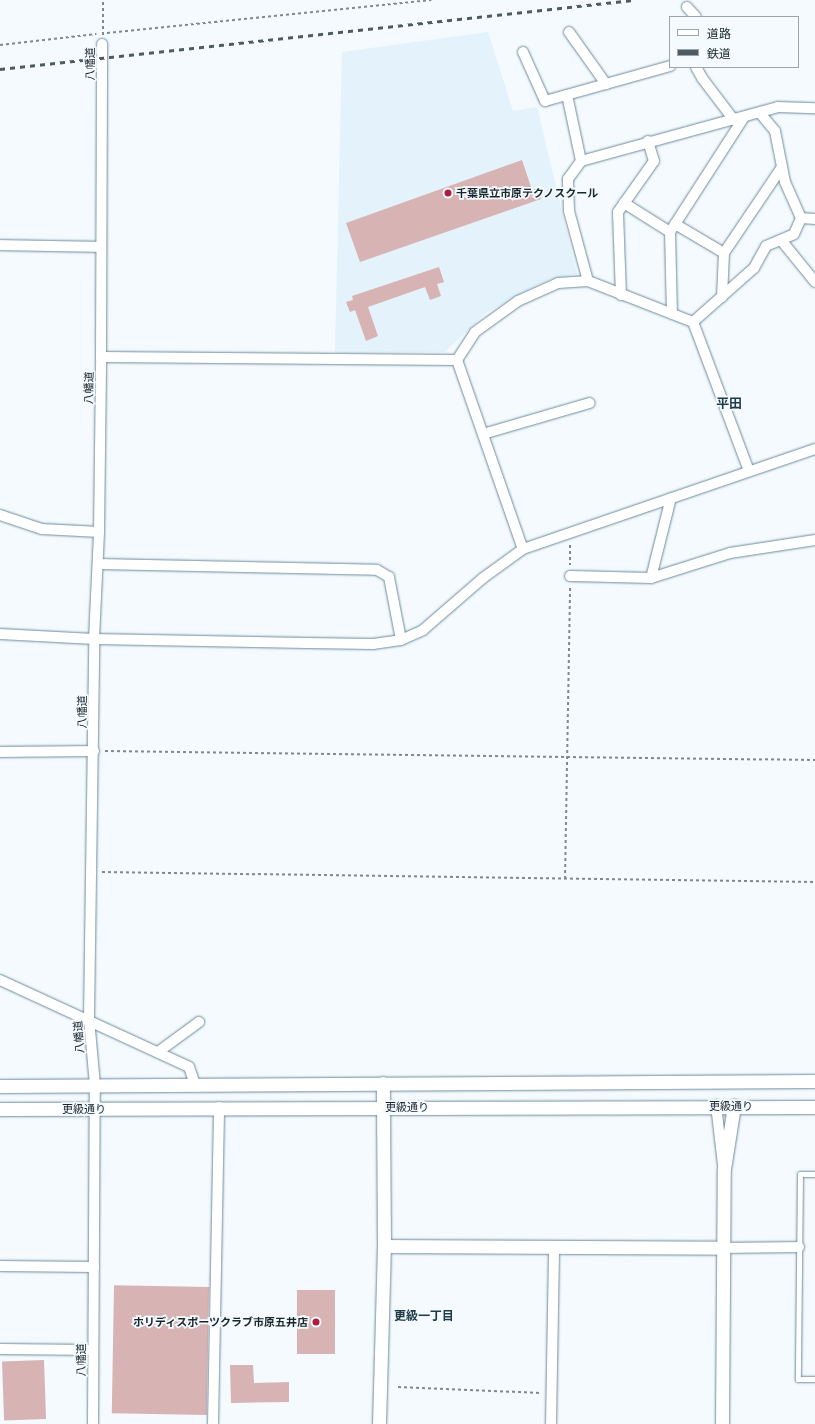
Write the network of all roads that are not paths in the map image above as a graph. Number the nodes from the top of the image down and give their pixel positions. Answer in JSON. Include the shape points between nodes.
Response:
{"nodes":[{"id":1,"x":687,"y":7,"type":"dead end"},
{"id":2,"x":695,"y":16,"type":"edge"},
{"id":3,"x":569,"y":32,"type":"dead end"},
{"id":4,"x":102,"y":39,"type":"road end"},
{"id":5,"x":523,"y":52,"type":"dead end"},
{"id":6,"x":669,"y":66,"type":"edge"},
{"id":7,"x":697,"y":68,"type":"edge"},
{"id":8,"x":606,"y":84,"type":"junction"},
{"id":9,"x":567,"y":95,"type":"junction"},
{"id":10,"x":815,"y":108,"type":"edge"},
{"id":11,"x":760,"y":113,"type":"junction"},
{"id":12,"x":739,"y":118,"type":"junction"},
{"id":13,"x":648,"y":141,"type":"junction"},
{"id":14,"x":581,"y":161,"type":"junction"},
{"id":15,"x":782,"y":167,"type":"junction"},
{"id":16,"x":624,"y":203,"type":"junction"},
{"id":17,"x":801,"y":218,"type":"junction"},
{"id":18,"x":815,"y":219,"type":"edge"},
{"id":19,"x":672,"y":228,"type":"junction"},
{"id":20,"x":781,"y":240,"type":"junction"},
{"id":21,"x":0,"y":245,"type":"edge"},
{"id":22,"x":101,"y":247,"type":"junction"},
{"id":23,"x":724,"y":253,"type":"junction"},
{"id":24,"x":588,"y":281,"type":"junction"},
{"id":25,"x":815,"y":282,"type":"edge"},
{"id":26,"x":621,"y":295,"type":"junction"},
{"id":27,"x":722,"y":297,"type":"junction"},
{"id":28,"x":672,"y":314,"type":"junction"},
{"id":29,"x":693,"y":322,"type":"junction"},
{"id":30,"x":102,"y":357,"type":"junction"},
{"id":31,"x":457,"y":360,"type":"junction"},
{"id":32,"x":590,"y":403,"type":"dead end"},
{"id":33,"x":483,"y":434,"type":"junction"},
{"id":34,"x":815,"y":449,"type":"edge"},
{"id":35,"x":749,"y":472,"type":"junction"},
{"id":36,"x":671,"y":498,"type":"junction"},
{"id":37,"x":0,"y":515,"type":"edge"},
{"id":38,"x":99,"y":532,"type":"junction"},
{"id":39,"x":815,"y":540,"type":"edge"},
{"id":40,"x":523,"y":548,"type":"junction"},
{"id":41,"x":98,"y":564,"type":"junction"},
{"id":42,"x":570,"y":576,"type":"road end"},
{"id":43,"x":650,"y":578,"type":"junction"},
{"id":44,"x":0,"y":634,"type":"edge"},
{"id":45,"x":94,"y":639,"type":"junction"},
{"id":46,"x":402,"y":640,"type":"junction"},
{"id":47,"x":94,"y":751,"type":"junction"},
{"id":48,"x":0,"y":752,"type":"edge"},
{"id":49,"x":0,"y":980,"type":"edge"},
{"id":50,"x":89,"y":1019,"type":"junction"},
{"id":51,"x":199,"y":1022,"type":"dead end"},
{"id":52,"x":158,"y":1052,"type":"junction"},
{"id":53,"x":815,"y":1081,"type":"edge"},
{"id":54,"x":383,"y":1083,"type":"junction"},
{"id":55,"x":195,"y":1084,"type":"junction"},
{"id":56,"x":95,"y":1085,"type":"junction"},
{"id":57,"x":0,"y":1086,"type":"edge"},
{"id":58,"x":716,"y":1106,"type":"junction"},
{"id":59,"x":734,"y":1106,"type":"junction"},
{"id":60,"x":219,"y":1107,"type":"junction"},
{"id":61,"x":383,"y":1107,"type":"junction"},
{"id":62,"x":815,"y":1107,"type":"edge"},
{"id":63,"x":95,"y":1108,"type":"junction"},
{"id":64,"x":0,"y":1109,"type":"edge"},
{"id":65,"x":724,"y":1169,"type":"junction"},
{"id":66,"x":815,"y":1174,"type":"edge"},
{"id":67,"x":384,"y":1246,"type":"junction"},
{"id":68,"x":554,"y":1247,"type":"junction"},
{"id":69,"x":799,"y":1247,"type":"junction"},
{"id":70,"x":724,"y":1248,"type":"junction"},
{"id":71,"x":0,"y":1266,"type":"edge"},
{"id":72,"x":94,"y":1267,"type":"junction"},
{"id":73,"x":0,"y":1350,"type":"edge"},
{"id":74,"x":93,"y":1350,"type":"junction"},
{"id":75,"x":815,"y":1379,"type":"edge"},
{"id":76,"x":93,"y":1424,"type":"edge"},
{"id":77,"x":213,"y":1424,"type":"edge"},
{"id":78,"x":379,"y":1424,"type":"edge"},
{"id":79,"x":551,"y":1424,"type":"edge"},
{"id":80,"x":722,"y":1424,"type":"edge"}],
"edges":[{"from":1,"to":2,"type":"street"},
{"from":3,"to":8,"type":"street"},
{"from":4,"to":22,"type":"street","name":"八幡道"},
{"from":5,"to":9,"type":"street","via":[[545,101]]},
{"from":6,"to":8,"type":"street"},
{"from":7,"to":12,"type":"street","via":[[702,78]]},
{"from":8,"to":9,"type":"street"},
{"from":9,"to":14,"type":"street"},
{"from":10,"to":11,"type":"street","via":[[778,107]]},
{"from":11,"to":12,"type":"street"},
{"from":11,"to":15,"type":"street","via":[[775,131]]},
{"from":12,"to":13,"type":"street"},
{"from":12,"to":19,"type":"street"},
{"from":13,"to":14,"type":"street"},
{"from":13,"to":16,"type":"street","via":[[654,161]]},
{"from":14,"to":24,"type":"street","via":[[568,179],[569,211]]},
{"from":15,"to":17,"type":"street","via":[[785,182]]},
{"from":15,"to":23,"type":"street"},
{"from":16,"to":19,"type":"street"},
{"from":16,"to":26,"type":"street","via":[[618,212]]},
{"from":17,"to":18,"type":"street"},
{"from":17,"to":20,"type":"street","via":[[794,234]]},
{"from":19,"to":23,"type":"street"},
{"from":19,"to":28,"type":"street"},
{"from":20,"to":25,"type":"street"},
{"from":20,"to":27,"type":"street","via":[[766,246],[754,268]]},
{"from":21,"to":22,"type":"street"},
{"from":22,"to":30,"type":"street","name":"八幡道"},
{"from":23,"to":27,"type":"street"},
{"from":24,"to":26,"type":"street"},
{"from":24,"to":31,"type":"street","via":[[558,283],[518,301],[475,332]]},
{"from":26,"to":28,"type":"street"},
{"from":27,"to":29,"type":"street"},
{"from":28,"to":29,"type":"street"},
{"from":29,"to":35,"type":"street"},
{"from":30,"to":31,"type":"street"},
{"from":30,"to":38,"type":"street","name":"八幡道"},
{"from":31,"to":33,"type":"street"},
{"from":32,"to":33,"type":"street"},
{"from":33,"to":40,"type":"street"},
{"from":34,"to":35,"type":"street"},
{"from":35,"to":36,"type":"street"},
{"from":36,"to":40,"type":"street"},
{"from":36,"to":43,"type":"street"},
{"from":37,"to":38,"type":"street","via":[[42,529]]},
{"from":38,"to":41,"type":"street","name":"八幡道"},
{"from":39,"to":43,"type":"street","via":[[730,553]]},
{"from":40,"to":46,"type":"street","via":[[483,578],[423,630]]},
{"from":41,"to":45,"type":"street","name":"八幡道"},
{"from":41,"to":46,"type":"street","via":[[377,570],[389,577]]},
{"from":42,"to":43,"type":"street"},
{"from":44,"to":45,"type":"street"},
{"from":45,"to":46,"type":"street","via":[[373,644]]},
{"from":45,"to":47,"type":"street","name":"八幡道"},
{"from":47,"to":48,"type":"street"},
{"from":47,"to":50,"type":"street","name":"八幡道"},
{"from":49,"to":50,"type":"street"},
{"from":50,"to":52,"type":"street"},
{"from":50,"to":56,"type":"street","name":"八幡道"},
{"from":51,"to":52,"type":"street"},
{"from":52,"to":55,"type":"street","via":[[189,1067]]},
{"from":53,"to":54,"type":"street"},
{"from":54,"to":55,"type":"street"},
{"from":54,"to":61,"type":"street"},
{"from":55,"to":56,"type":"street"},
{"from":56,"to":57,"type":"street"},
{"from":56,"to":63,"type":"street","name":"八幡道"},
{"from":58,"to":59,"type":"street","name":"更級通り"},
{"from":58,"to":61,"type":"street","name":"更級通り"},
{"from":58,"to":65,"type":"street"},
{"from":59,"to":62,"type":"street","name":"更級通り"},
{"from":59,"to":65,"type":"street"},
{"from":60,"to":61,"type":"street","name":"更級通り"},
{"from":60,"to":63,"type":"street","name":"更級通り"},
{"from":60,"to":77,"type":"street"},
{"from":61,"to":67,"type":"street"},
{"from":63,"to":64,"type":"street","name":"更級通り"},
{"from":63,"to":72,"type":"street","name":"八幡道"},
{"from":65,"to":70,"type":"street"},
{"from":66,"to":69,"type":"lane","via":[[800,1174]]},
{"from":67,"to":68,"type":"street"},
{"from":67,"to":78,"type":"street"},
{"from":68,"to":70,"type":"street"},
{"from":68,"to":79,"type":"street"},
{"from":69,"to":70,"type":"street"},
{"from":69,"to":75,"type":"lane","via":[[798,1379]]},
{"from":70,"to":80,"type":"street"},
{"from":71,"to":72,"type":"street"},
{"from":72,"to":74,"type":"street","name":"八幡道"},
{"from":73,"to":74,"type":"street"},
{"from":74,"to":76,"type":"street","name":"八幡道"}]}
